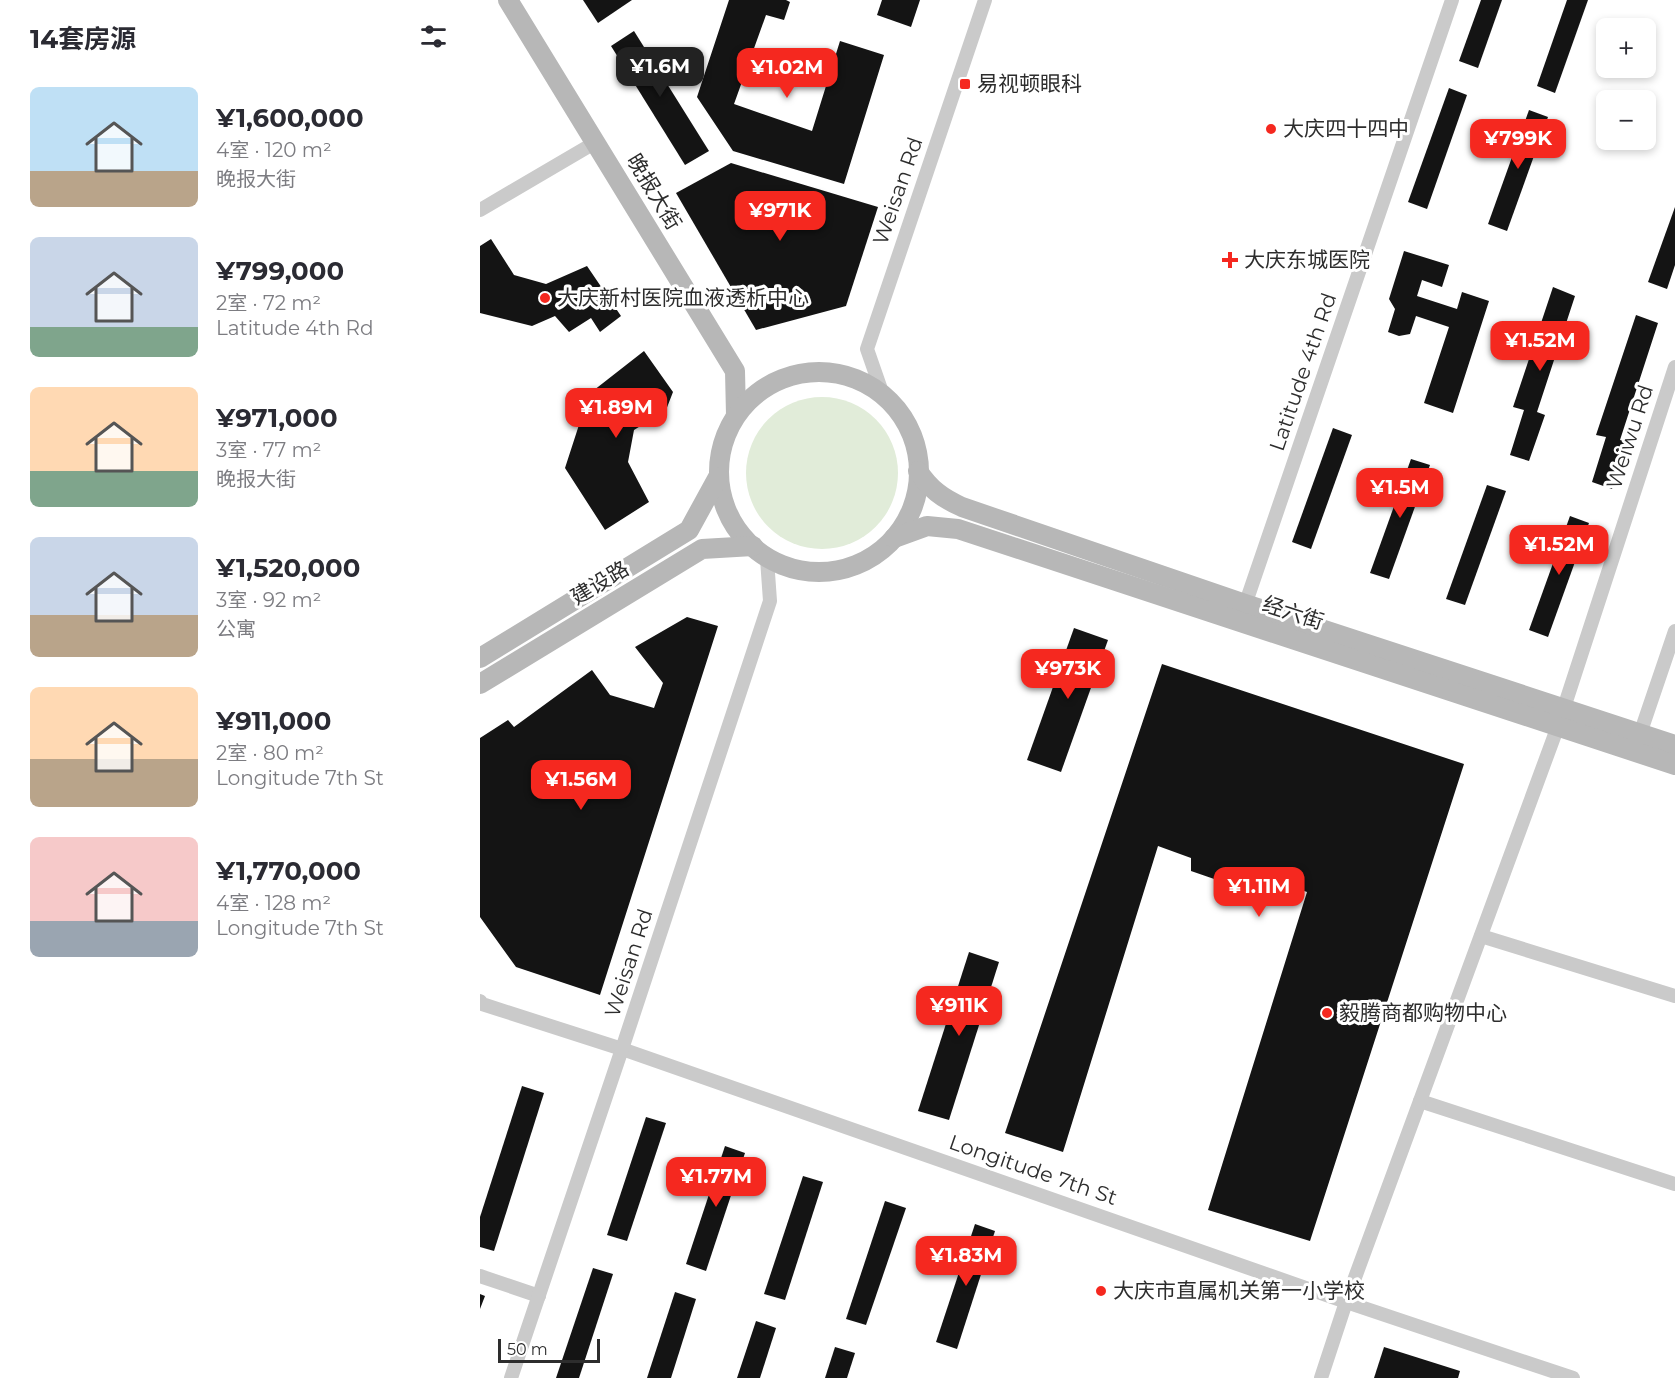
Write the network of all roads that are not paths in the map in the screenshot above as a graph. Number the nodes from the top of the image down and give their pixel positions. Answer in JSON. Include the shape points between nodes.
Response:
{"nodes":[{"id":1,"x":508,"y":0,"type":"edge"},
{"id":2,"x":985,"y":0,"type":"edge"},
{"id":3,"x":1452,"y":0,"type":"edge"},
{"id":4,"x":596,"y":142,"type":"junction"},
{"id":5,"x":480,"y":210,"type":"edge"},
{"id":6,"x":1675,"y":367,"type":"edge"},
{"id":7,"x":883,"y":395,"type":"junction"},
{"id":8,"x":736,"y":415,"type":"junction"},
{"id":9,"x":918,"y":471,"type":"junction"},
{"id":10,"x":718,"y":477,"type":"junction"},
{"id":11,"x":894,"y":538,"type":"junction"},
{"id":12,"x":760,"y":553,"type":"junction"},
{"id":13,"x":1242,"y":613,"type":"junction"},
{"id":14,"x":1675,"y":630,"type":"edge"},
{"id":15,"x":480,"y":658,"type":"edge"},
{"id":16,"x":480,"y":684,"type":"edge"},
{"id":17,"x":1561,"y":718,"type":"junction"},
{"id":18,"x":1640,"y":734,"type":"junction"},
{"id":19,"x":1675,"y":745,"type":"edge"},
{"id":20,"x":1675,"y":765,"type":"edge"},
{"id":21,"x":1481,"y":936,"type":"junction"},
{"id":22,"x":1675,"y":996,"type":"edge"},
{"id":23,"x":480,"y":1001,"type":"edge"},
{"id":24,"x":622,"y":1049,"type":"junction"},
{"id":25,"x":1420,"y":1101,"type":"junction"},
{"id":26,"x":1675,"y":1184,"type":"edge"},
{"id":27,"x":480,"y":1276,"type":"edge"},
{"id":28,"x":539,"y":1296,"type":"junction"},
{"id":29,"x":1346,"y":1302,"type":"junction"},
{"id":30,"x":512,"y":1378,"type":"edge"},
{"id":31,"x":1321,"y":1378,"type":"edge"},
{"id":32,"x":1573,"y":1378,"type":"edge"}],
"edges":[{"from":1,"to":4,"type":"main road","name":"晚报大街"},
{"from":2,"to":7,"type":"street","name":"Weisan Rd","via":[[867,349]]},
{"from":3,"to":13,"type":"street","name":"Latitude 4th Rd"},
{"from":4,"to":5,"type":"street"},
{"from":4,"to":8,"type":"main road","name":"晚报大街","via":[[735,371]]},
{"from":6,"to":17,"type":"street","name":"Weiwu Rd"},
{"from":7,"to":8,"type":"main road","via":[[854,378],[811,373],[789,376],[759,392]]},
{"from":7,"to":9,"type":"main road","via":[[905,420],[917,451]]},
{"from":8,"to":10,"type":"main road","via":[[722,445]]},
{"from":9,"to":11,"type":"main road","via":[[909,517]]},
{"from":9,"to":13,"type":"main road","name":"经六街","via":[[934,491],[962,507]]},
{"from":10,"to":12,"type":"main road","via":[[725,509],[742,538]]},
{"from":10,"to":15,"type":"main road","name":"建设路","via":[[689,530]]},
{"from":11,"to":12,"type":"main road","via":[[862,563],[830,572],[797,571]]},
{"from":11,"to":13,"type":"main road","name":"经六街","via":[[927,526],[958,530]]},
{"from":12,"to":16,"type":"main road","name":"建设路","via":[[702,549]]},
{"from":12,"to":24,"type":"street","name":"Weisan Rd","via":[[770,601]]},
{"from":13,"to":17,"type":"main road","name":"经六街"},
{"from":14,"to":18,"type":"street"},
{"from":17,"to":18,"type":"main road","name":"经六街"},
{"from":17,"to":20,"type":"main road","name":"经六街"},
{"from":17,"to":21,"type":"street","name":"Weiwu Rd"},
{"from":18,"to":19,"type":"main road","name":"经六街"},
{"from":21,"to":22,"type":"street"},
{"from":21,"to":25,"type":"street","name":"Weiwu Rd"},
{"from":23,"to":24,"type":"street","name":"Longitude 7th St"},
{"from":24,"to":28,"type":"street","name":"Weisan Rd"},
{"from":24,"to":29,"type":"street","name":"Longitude 7th St"},
{"from":25,"to":26,"type":"street"},
{"from":25,"to":29,"type":"street","name":"Weiwu Rd"},
{"from":27,"to":28,"type":"street"},
{"from":28,"to":30,"type":"street","name":"Weisan Rd"},
{"from":29,"to":31,"type":"street","name":"Weiwu Rd"},
{"from":29,"to":32,"type":"street","name":"Longitude 7th St"}]}
